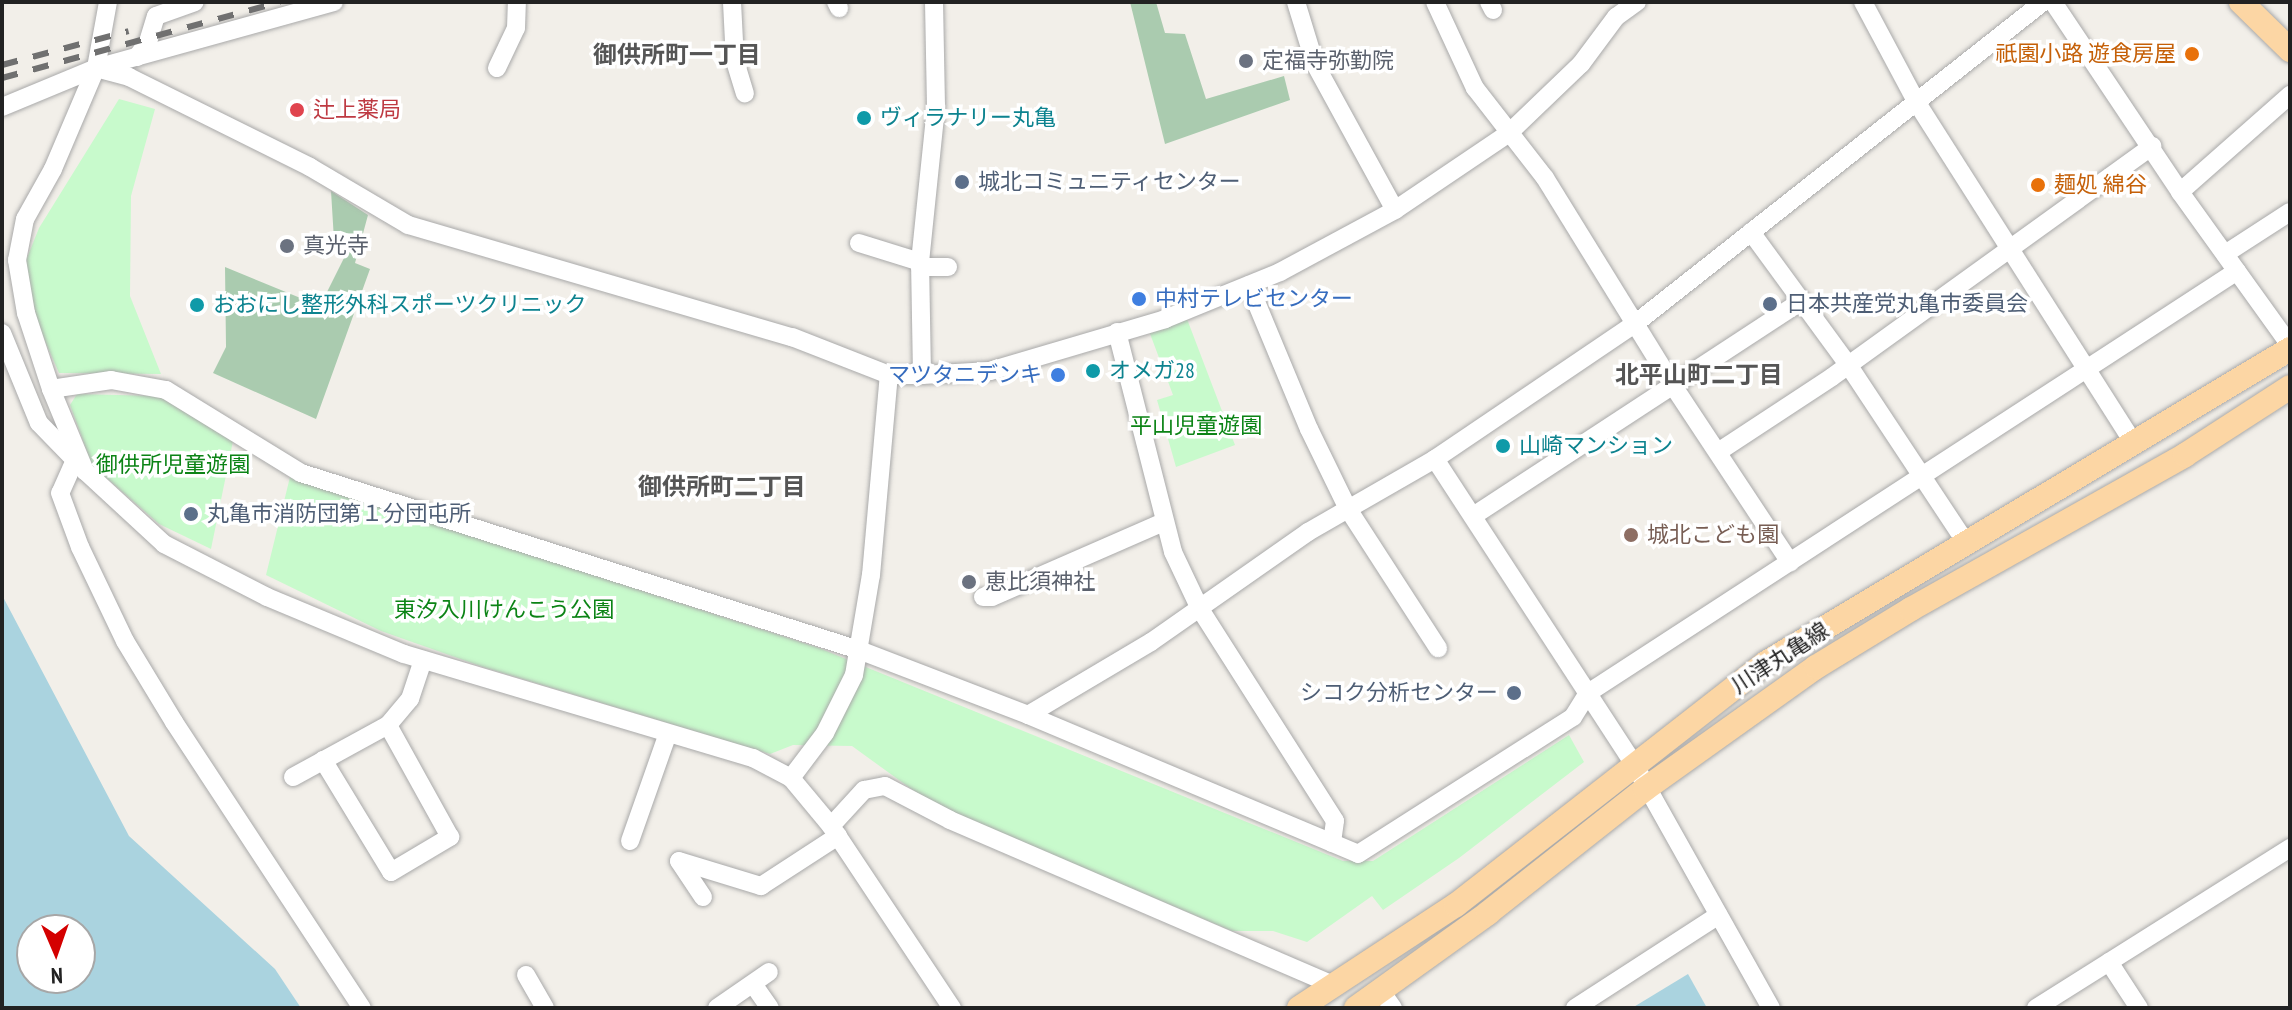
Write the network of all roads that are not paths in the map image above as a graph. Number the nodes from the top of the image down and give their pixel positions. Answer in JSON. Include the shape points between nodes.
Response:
{"nodes":[{"id":1,"x":108,"y":2,"type":"edge"},
{"id":2,"x":195,"y":2,"type":"edge"},
{"id":3,"x":334,"y":2,"type":"edge"},
{"id":4,"x":517,"y":2,"type":"edge"},
{"id":5,"x":732,"y":2,"type":"edge"},
{"id":6,"x":934,"y":2,"type":"edge"},
{"id":7,"x":1296,"y":2,"type":"edge"},
{"id":8,"x":1435,"y":2,"type":"edge"},
{"id":9,"x":1637,"y":2,"type":"edge"},
{"id":10,"x":1863,"y":2,"type":"edge"},
{"id":11,"x":2043,"y":2,"type":"edge"},
{"id":12,"x":2053,"y":2,"type":"edge"},
{"id":13,"x":2241,"y":2,"type":"edge"},
{"id":14,"x":2290,"y":50,"type":"edge"},
{"id":15,"x":147,"y":51,"type":"junction"},
{"id":16,"x":96,"y":68,"type":"junction"},
{"id":17,"x":497,"y":68,"type":"dead end"},
{"id":18,"x":745,"y":94,"type":"dead end"},
{"id":19,"x":2290,"y":95,"type":"edge"},
{"id":20,"x":1917,"y":103,"type":"junction"},
{"id":21,"x":2,"y":107,"type":"edge"},
{"id":22,"x":1509,"y":133,"type":"junction"},
{"id":23,"x":2152,"y":146,"type":"junction"},
{"id":24,"x":2180,"y":192,"type":"junction"},
{"id":25,"x":1395,"y":210,"type":"junction"},
{"id":26,"x":2290,"y":212,"type":"edge"},
{"id":27,"x":1751,"y":232,"type":"junction"},
{"id":28,"x":859,"y":243,"type":"dead end"},
{"id":29,"x":2010,"y":248,"type":"junction"},
{"id":30,"x":2225,"y":254,"type":"junction"},
{"id":31,"x":920,"y":264,"type":"junction"},
{"id":32,"x":948,"y":267,"type":"dead end"},
{"id":33,"x":2237,"y":271,"type":"junction"},
{"id":34,"x":1249,"y":285,"type":"junction"},
{"id":35,"x":1802,"y":301,"type":"junction"},
{"id":36,"x":1636,"y":323,"type":"junction"},
{"id":37,"x":1117,"y":332,"type":"junction"},
{"id":38,"x":2,"y":333,"type":"edge"},
{"id":39,"x":2290,"y":347,"type":"edge"},
{"id":40,"x":1847,"y":363,"type":"junction"},
{"id":41,"x":2085,"y":369,"type":"junction"},
{"id":42,"x":889,"y":375,"type":"junction"},
{"id":43,"x":922,"y":375,"type":"junction"},
{"id":44,"x":1672,"y":384,"type":"junction"},
{"id":45,"x":2290,"y":387,"type":"edge"},
{"id":46,"x":51,"y":389,"type":"junction"},
{"id":47,"x":2134,"y":444,"type":"junction"},
{"id":48,"x":1718,"y":452,"type":"junction"},
{"id":49,"x":1435,"y":459,"type":"junction"},
{"id":50,"x":80,"y":465,"type":"junction"},
{"id":51,"x":1923,"y":475,"type":"junction"},
{"id":52,"x":1348,"y":509,"type":"junction"},
{"id":53,"x":1473,"y":516,"type":"junction"},
{"id":54,"x":1164,"y":522,"type":"junction"},
{"id":55,"x":1966,"y":543,"type":"junction"},
{"id":56,"x":1790,"y":562,"type":"junction"},
{"id":57,"x":983,"y":597,"type":"dead end"},
{"id":58,"x":1200,"y":609,"type":"junction"},
{"id":59,"x":1438,"y":648,"type":"dead end"},
{"id":60,"x":859,"y":650,"type":"junction"},
{"id":61,"x":423,"y":660,"type":"junction"},
{"id":62,"x":1588,"y":693,"type":"junction"},
{"id":63,"x":1028,"y":715,"type":"junction"},
{"id":64,"x":388,"y":725,"type":"junction"},
{"id":65,"x":668,"y":733,"type":"junction"},
{"id":66,"x":323,"y":760,"type":"junction"},
{"id":67,"x":1634,"y":764,"type":"junction"},
{"id":68,"x":293,"y":777,"type":"dead end"},
{"id":69,"x":791,"y":778,"type":"junction"},
{"id":70,"x":1645,"y":789,"type":"junction"},
{"id":71,"x":834,"y":831,"type":"junction"},
{"id":72,"x":630,"y":841,"type":"dead end"},
{"id":73,"x":1332,"y":843,"type":"junction"},
{"id":74,"x":2290,"y":848,"type":"edge"},
{"id":75,"x":703,"y":897,"type":"dead end"},
{"id":76,"x":1719,"y":915,"type":"junction"},
{"id":77,"x":2109,"y":962,"type":"junction"},
{"id":78,"x":769,"y":972,"type":"dead end"},
{"id":79,"x":526,"y":975,"type":"dead end"},
{"id":80,"x":753,"y":984,"type":"junction"},
{"id":81,"x":1333,"y":985,"type":"junction"},
{"id":82,"x":1387,"y":1000,"type":"edge"},
{"id":83,"x":362,"y":1008,"type":"edge"},
{"id":84,"x":545,"y":1008,"type":"edge"},
{"id":85,"x":717,"y":1008,"type":"edge"},
{"id":86,"x":770,"y":1008,"type":"edge"},
{"id":87,"x":952,"y":1008,"type":"edge"},
{"id":88,"x":1299,"y":1008,"type":"edge"},
{"id":89,"x":1356,"y":1008,"type":"edge"},
{"id":90,"x":1575,"y":1008,"type":"edge"},
{"id":91,"x":1771,"y":1008,"type":"edge"},
{"id":92,"x":2036,"y":1008,"type":"edge"},
{"id":93,"x":2139,"y":1008,"type":"edge"}],
"edges":[{"from":1,"to":16,"type":"street"},
{"from":2,"to":15,"type":"street","via":[[156,16]]},
{"from":3,"to":15,"type":"street"},
{"from":4,"to":17,"type":"street","via":[[516,28]]},
{"from":5,"to":18,"type":"street","via":[[735,61]]},
{"from":6,"to":31,"type":"street","via":[[936,106]]},
{"from":7,"to":25,"type":"street","via":[[1315,64]]},
{"from":8,"to":22,"type":"street","via":[[1475,88]]},
{"from":9,"to":22,"type":"street","via":[[1616,17],[1581,64]]},
{"from":10,"to":20,"type":"street"},
{"from":11,"to":20,"type":"street"},
{"from":12,"to":23,"type":"street"},
{"from":13,"to":14,"type":"main road"},
{"from":15,"to":16,"type":"street"},
{"from":16,"to":21,"type":"street"},
{"from":16,"to":42,"type":"street","via":[[129,77],[310,167],[408,225],[792,337]]},
{"from":16,"to":46,"type":"street","via":[[19,239],[19,283]]},
{"from":19,"to":24,"type":"street"},
{"from":20,"to":27,"type":"street"},
{"from":20,"to":29,"type":"street"},
{"from":22,"to":25,"type":"street"},
{"from":22,"to":36,"type":"street","via":[[1545,178]]},
{"from":23,"to":24,"type":"street"},
{"from":23,"to":29,"type":"street"},
{"from":24,"to":30,"type":"street"},
{"from":25,"to":34,"type":"street"},
{"from":26,"to":30,"type":"street"},
{"from":27,"to":35,"type":"street"},
{"from":27,"to":36,"type":"street"},
{"from":28,"to":31,"type":"street"},
{"from":29,"to":40,"type":"street"},
{"from":29,"to":41,"type":"street"},
{"from":30,"to":33,"type":"street"},
{"from":31,"to":32,"type":"street"},
{"from":31,"to":43,"type":"street"},
{"from":33,"to":39,"type":"street"},
{"from":33,"to":41,"type":"street"},
{"from":34,"to":37,"type":"street"},
{"from":34,"to":52,"type":"street"},
{"from":35,"to":40,"type":"street"},
{"from":35,"to":44,"type":"street"},
{"from":36,"to":44,"type":"street"},
{"from":36,"to":49,"type":"street"},
{"from":37,"to":43,"type":"street","via":[[990,371]]},
{"from":37,"to":54,"type":"street"},
{"from":38,"to":50,"type":"street","via":[[39,423]]},
{"from":39,"to":47,"type":"main road","name":"川津丸亀線"},
{"from":40,"to":48,"type":"street"},
{"from":40,"to":51,"type":"street"},
{"from":41,"to":47,"type":"street"},
{"from":41,"to":51,"type":"street"},
{"from":42,"to":43,"type":"street"},
{"from":42,"to":60,"type":"street"},
{"from":44,"to":48,"type":"street"},
{"from":44,"to":53,"type":"street"},
{"from":45,"to":70,"type":"main road","name":"川津丸亀線","via":[[2185,455],[1830,658]]},
{"from":46,"to":50,"type":"street"},
{"from":46,"to":60,"type":"street","via":[[111,380],[166,390],[301,473]]},
{"from":47,"to":55,"type":"main road","name":"川津丸亀線"},
{"from":48,"to":56,"type":"street"},
{"from":49,"to":52,"type":"street"},
{"from":49,"to":53,"type":"street"},
{"from":50,"to":61,"type":"street","via":[[164,544],[267,597]]},
{"from":50,"to":83,"type":"street","via":[[60,493],[125,641]]},
{"from":51,"to":55,"type":"street"},
{"from":51,"to":56,"type":"street"},
{"from":52,"to":58,"type":"street"},
{"from":52,"to":59,"type":"street"},
{"from":53,"to":62,"type":"street"},
{"from":54,"to":57,"type":"street"},
{"from":54,"to":58,"type":"street"},
{"from":55,"to":67,"type":"main road","name":"川津丸亀線","via":[[1766,663]]},
{"from":56,"to":62,"type":"street"},
{"from":58,"to":63,"type":"street"},
{"from":58,"to":73,"type":"street","via":[[1335,821]]},
{"from":60,"to":63,"type":"street"},
{"from":60,"to":69,"type":"street","via":[[854,675],[825,733]]},
{"from":61,"to":64,"type":"street","via":[[410,699]]},
{"from":61,"to":65,"type":"street"},
{"from":62,"to":67,"type":"street"},
{"from":62,"to":73,"type":"street","via":[[1573,717],[1358,854]]},
{"from":63,"to":73,"type":"street"},
{"from":64,"to":66,"type":"street"},
{"from":64,"to":66,"type":"street","via":[[450,837],[391,872]]},
{"from":65,"to":69,"type":"street","via":[[753,758]]},
{"from":65,"to":72,"type":"street"},
{"from":66,"to":68,"type":"street"},
{"from":67,"to":70,"type":"street"},
{"from":67,"to":81,"type":"main road","name":"川津丸亀線","via":[[1456,905]]},
{"from":69,"to":71,"type":"street"},
{"from":70,"to":76,"type":"street"},
{"from":70,"to":82,"type":"main road","name":"川津丸亀線"},
{"from":71,"to":75,"type":"street","via":[[761,886],[679,861]]},
{"from":71,"to":81,"type":"street","via":[[864,790],[885,786],[950,820]]},
{"from":71,"to":87,"type":"street"},
{"from":74,"to":77,"type":"street"},
{"from":76,"to":90,"type":"street"},
{"from":76,"to":91,"type":"street"},
{"from":77,"to":92,"type":"street"},
{"from":77,"to":93,"type":"street"},
{"from":78,"to":80,"type":"street"},
{"from":79,"to":84,"type":"street"},
{"from":80,"to":85,"type":"street"},
{"from":80,"to":86,"type":"street"},
{"from":81,"to":88,"type":"main road","name":"川津丸亀線"},
{"from":82,"to":89,"type":"main road","name":"川津丸亀線"}]}
